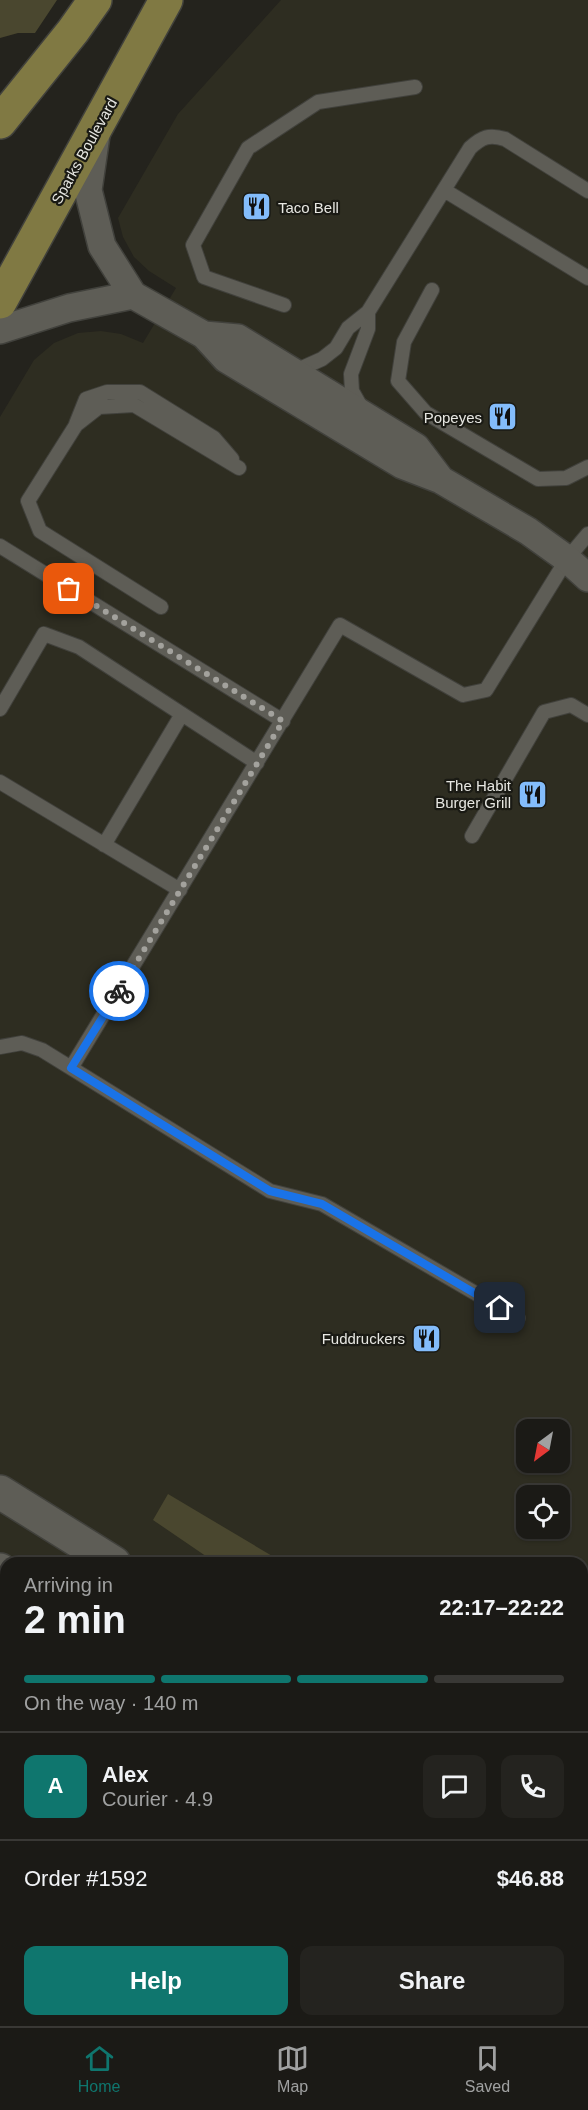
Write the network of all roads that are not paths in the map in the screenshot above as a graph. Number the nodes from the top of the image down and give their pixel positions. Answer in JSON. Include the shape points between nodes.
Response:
{"nodes":[{"id":1,"x":95,"y":0,"type":"edge"},
{"id":2,"x":166,"y":0,"type":"edge"},
{"id":3,"x":415,"y":87,"type":"dead end"},
{"id":4,"x":0,"y":122,"type":"edge"},
{"id":5,"x":98,"y":125,"type":"junction"},
{"id":6,"x":444,"y":190,"type":"junction"},
{"id":7,"x":588,"y":191,"type":"edge"},
{"id":8,"x":588,"y":278,"type":"edge"},
{"id":9,"x":432,"y":290,"type":"dead end"},
{"id":10,"x":134,"y":295,"type":"junction"},
{"id":11,"x":0,"y":302,"type":"edge"},
{"id":12,"x":284,"y":305,"type":"dead end"},
{"id":13,"x":368,"y":312,"type":"junction"},
{"id":14,"x":0,"y":330,"type":"edge"},
{"id":15,"x":204,"y":335,"type":"junction"},
{"id":16,"x":292,"y":372,"type":"junction"},
{"id":17,"x":367,"y":417,"type":"junction"},
{"id":18,"x":588,"y":466,"type":"edge"},
{"id":19,"x":239,"y":468,"type":"dead end"},
{"id":20,"x":441,"y":480,"type":"junction"},
{"id":21,"x":588,"y":534,"type":"edge"},
{"id":22,"x":0,"y":546,"type":"edge"},
{"id":23,"x":567,"y":559,"type":"junction"},
{"id":24,"x":588,"y":578,"type":"edge"},
{"id":25,"x":161,"y":607,"type":"dead end"},
{"id":26,"x":0,"y":709,"type":"edge"},
{"id":27,"x":182,"y":714,"type":"junction"},
{"id":28,"x":588,"y":715,"type":"edge"},
{"id":29,"x":283,"y":721,"type":"junction"},
{"id":30,"x":257,"y":763,"type":"junction"},
{"id":31,"x":0,"y":782,"type":"edge"},
{"id":32,"x":472,"y":836,"type":"dead end"},
{"id":33,"x":104,"y":845,"type":"junction"},
{"id":34,"x":180,"y":890,"type":"junction"},
{"id":35,"x":0,"y":1047,"type":"edge"},
{"id":36,"x":71,"y":1068,"type":"junction"},
{"id":37,"x":518,"y":1318,"type":"dead end"},
{"id":38,"x":0,"y":1492,"type":"edge"},
{"id":39,"x":104,"y":1557,"type":"edge"}],
"edges":[{"from":1,"to":4,"type":"main road"},
{"from":2,"to":5,"type":"main road","name":"Sparks Boulevard"},
{"from":3,"to":12,"type":"lane","via":[[318,102],[248,148],[193,245],[204,277]]},
{"from":5,"to":10,"type":"street","via":[[88,190],[102,246]]},
{"from":5,"to":11,"type":"main road","name":"Sparks Boulevard"},
{"from":6,"to":7,"type":"lane","via":[[470,148],[480,138],[492,135]]},
{"from":6,"to":8,"type":"lane"},
{"from":6,"to":13,"type":"lane"},
{"from":9,"to":18,"type":"lane","via":[[404,342],[398,381],[426,413],[538,479],[566,478]]},
{"from":10,"to":14,"type":"street","via":[[69,308]]},
{"from":10,"to":15,"type":"street"},
{"from":13,"to":16,"type":"lane","via":[[348,328],[336,348]]},
{"from":13,"to":17,"type":"lane","via":[[368,330],[351,374],[352,391]]},
{"from":15,"to":16,"type":"street","via":[[238,338]]},
{"from":15,"to":20,"type":"street","via":[[235,364],[402,465]]},
{"from":16,"to":17,"type":"street"},
{"from":17,"to":20,"type":"street","via":[[416,447]]},
{"from":19,"to":25,"type":"lane","via":[[134,405],[99,407],[75,424],[28,501],[40,531]]},
{"from":20,"to":23,"type":"street","via":[[528,531]]},
{"from":21,"to":23,"type":"lane"},
{"from":22,"to":29,"type":"lane"},
{"from":23,"to":24,"type":"street"},
{"from":23,"to":29,"type":"lane","via":[[486,690],[463,695],[340,625]]},
{"from":26,"to":27,"type":"lane","via":[[44,634],[79,647]]},
{"from":27,"to":30,"type":"lane"},
{"from":27,"to":33,"type":"lane"},
{"from":28,"to":32,"type":"lane","via":[[571,705],[544,712]]},
{"from":29,"to":30,"type":"lane"},
{"from":30,"to":34,"type":"lane"},
{"from":31,"to":33,"type":"lane"},
{"from":33,"to":34,"type":"lane"},
{"from":34,"to":36,"type":"lane"},
{"from":35,"to":36,"type":"lane","via":[[22,1043]]},
{"from":36,"to":37,"type":"lane","via":[[270,1191],[322,1204]]},
{"from":38,"to":39,"type":"street"}]}
